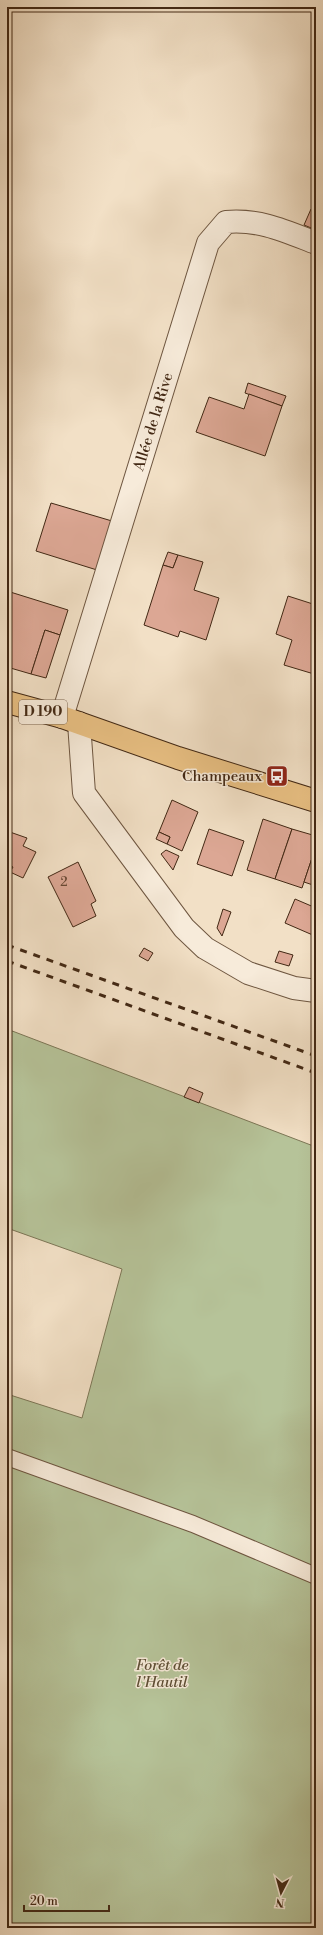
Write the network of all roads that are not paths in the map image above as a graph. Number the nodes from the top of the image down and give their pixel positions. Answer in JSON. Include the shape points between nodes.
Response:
{"nodes":[{"id":1,"x":316,"y":243,"type":"edge"},
{"id":2,"x":7,"y":702,"type":"edge"},
{"id":3,"x":71,"y":720,"type":"junction"},
{"id":4,"x":316,"y":802,"type":"edge"},
{"id":5,"x":316,"y":991,"type":"edge"},
{"id":6,"x":7,"y":1458,"type":"edge"},
{"id":7,"x":316,"y":1576,"type":"edge"}],
"edges":[{"from":1,"to":3,"type":"street","name":"Allée de la Rive","via":[[264,224],[242,221],[226,222],[208,243]]},
{"from":2,"to":3,"type":"main road","number":"D 190"},
{"from":3,"to":4,"type":"main road","number":"D 190","via":[[178,758]]},
{"from":3,"to":5,"type":"street","via":[[84,794],[184,928],[205,948],[248,973],[294,988]]},
{"from":6,"to":7,"type":"lane","via":[[193,1524]]}]}
